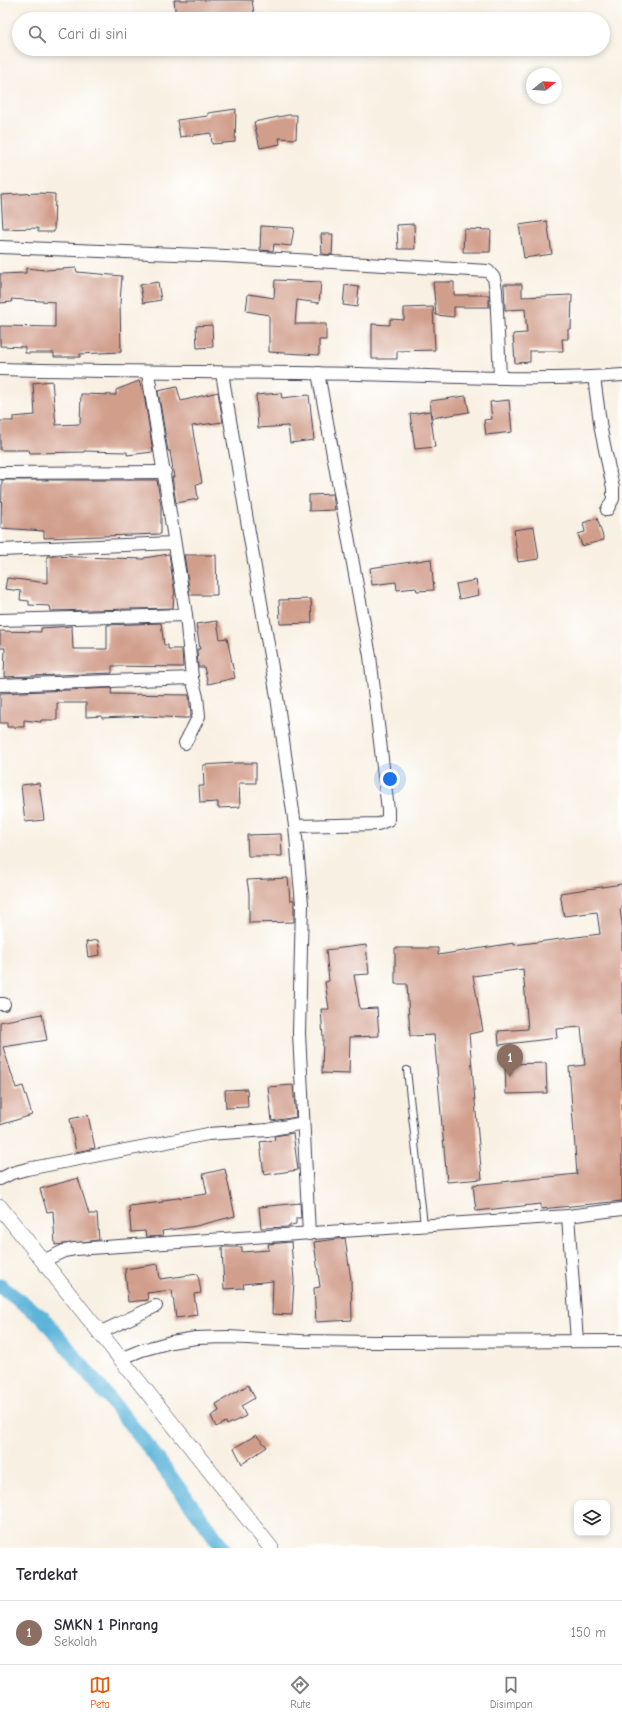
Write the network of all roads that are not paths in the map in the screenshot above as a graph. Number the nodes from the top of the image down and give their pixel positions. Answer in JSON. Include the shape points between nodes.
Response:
{"nodes":[{"id":1,"x":0,"y":247,"type":"edge"},
{"id":2,"x":0,"y":369,"type":"edge"},
{"id":3,"x":148,"y":373,"type":"junction"},
{"id":4,"x":222,"y":373,"type":"junction"},
{"id":5,"x":318,"y":373,"type":"junction"},
{"id":6,"x":622,"y":375,"type":"edge"},
{"id":7,"x":500,"y":377,"type":"junction"},
{"id":8,"x":594,"y":378,"type":"junction"},
{"id":9,"x":165,"y":472,"type":"junction"},
{"id":10,"x":0,"y":473,"type":"edge"},
{"id":11,"x":607,"y":510,"type":"dead end"},
{"id":12,"x":174,"y":543,"type":"junction"},
{"id":13,"x":0,"y":550,"type":"edge"},
{"id":14,"x":186,"y":615,"type":"junction"},
{"id":15,"x":0,"y":620,"type":"edge"},
{"id":16,"x":192,"y":678,"type":"junction"},
{"id":17,"x":0,"y":685,"type":"edge"},
{"id":18,"x":184,"y":743,"type":"dead end"},
{"id":19,"x":295,"y":826,"type":"junction"},
{"id":20,"x":407,"y":1070,"type":"dead end"},
{"id":21,"x":304,"y":1123,"type":"junction"},
{"id":22,"x":0,"y":1179,"type":"edge"},
{"id":23,"x":0,"y":1207,"type":"edge"},
{"id":24,"x":622,"y":1209,"type":"edge"},
{"id":25,"x":568,"y":1216,"type":"junction"},
{"id":26,"x":424,"y":1225,"type":"junction"},
{"id":27,"x":309,"y":1234,"type":"junction"},
{"id":28,"x":43,"y":1261,"type":"junction"},
{"id":29,"x":156,"y":1306,"type":"dead end"},
{"id":30,"x":99,"y":1333,"type":"junction"},
{"id":31,"x":577,"y":1341,"type":"junction"},
{"id":32,"x":622,"y":1341,"type":"edge"},
{"id":33,"x":120,"y":1359,"type":"junction"},
{"id":34,"x":270,"y":1548,"type":"edge"}],
"edges":[{"from":1,"to":7,"type":"street","via":[[488,271],[494,278],[496,290]]},
{"from":2,"to":3,"type":"street"},
{"from":3,"to":4,"type":"street"},
{"from":3,"to":9,"type":"street"},
{"from":4,"to":5,"type":"street"},
{"from":4,"to":19,"type":"street","via":[[277,697]]},
{"from":5,"to":7,"type":"street"},
{"from":5,"to":19,"type":"street","via":[[370,656],[388,820],[378,824]]},
{"from":6,"to":8,"type":"street"},
{"from":7,"to":8,"type":"street"},
{"from":8,"to":11,"type":"street","via":[[613,488],[613,499]]},
{"from":9,"to":10,"type":"street"},
{"from":9,"to":12,"type":"street"},
{"from":12,"to":13,"type":"street"},
{"from":12,"to":14,"type":"street"},
{"from":14,"to":15,"type":"street"},
{"from":14,"to":16,"type":"street"},
{"from":16,"to":17,"type":"street"},
{"from":16,"to":18,"type":"street","via":[[199,716]]},
{"from":19,"to":21,"type":"street","via":[[302,904],[299,1033]]},
{"from":20,"to":26,"type":"lane"},
{"from":21,"to":22,"type":"street","via":[[268,1130],[208,1134],[27,1169]]},
{"from":21,"to":27,"type":"street"},
{"from":23,"to":28,"type":"street"},
{"from":24,"to":25,"type":"street"},
{"from":25,"to":26,"type":"street"},
{"from":25,"to":31,"type":"street"},
{"from":26,"to":27,"type":"street"},
{"from":27,"to":28,"type":"street","via":[[75,1249]]},
{"from":28,"to":30,"type":"street"},
{"from":29,"to":30,"type":"street"},
{"from":30,"to":33,"type":"street"},
{"from":31,"to":32,"type":"street"},
{"from":31,"to":33,"type":"street","via":[[196,1338],[170,1342]]},
{"from":33,"to":34,"type":"street"}]}
